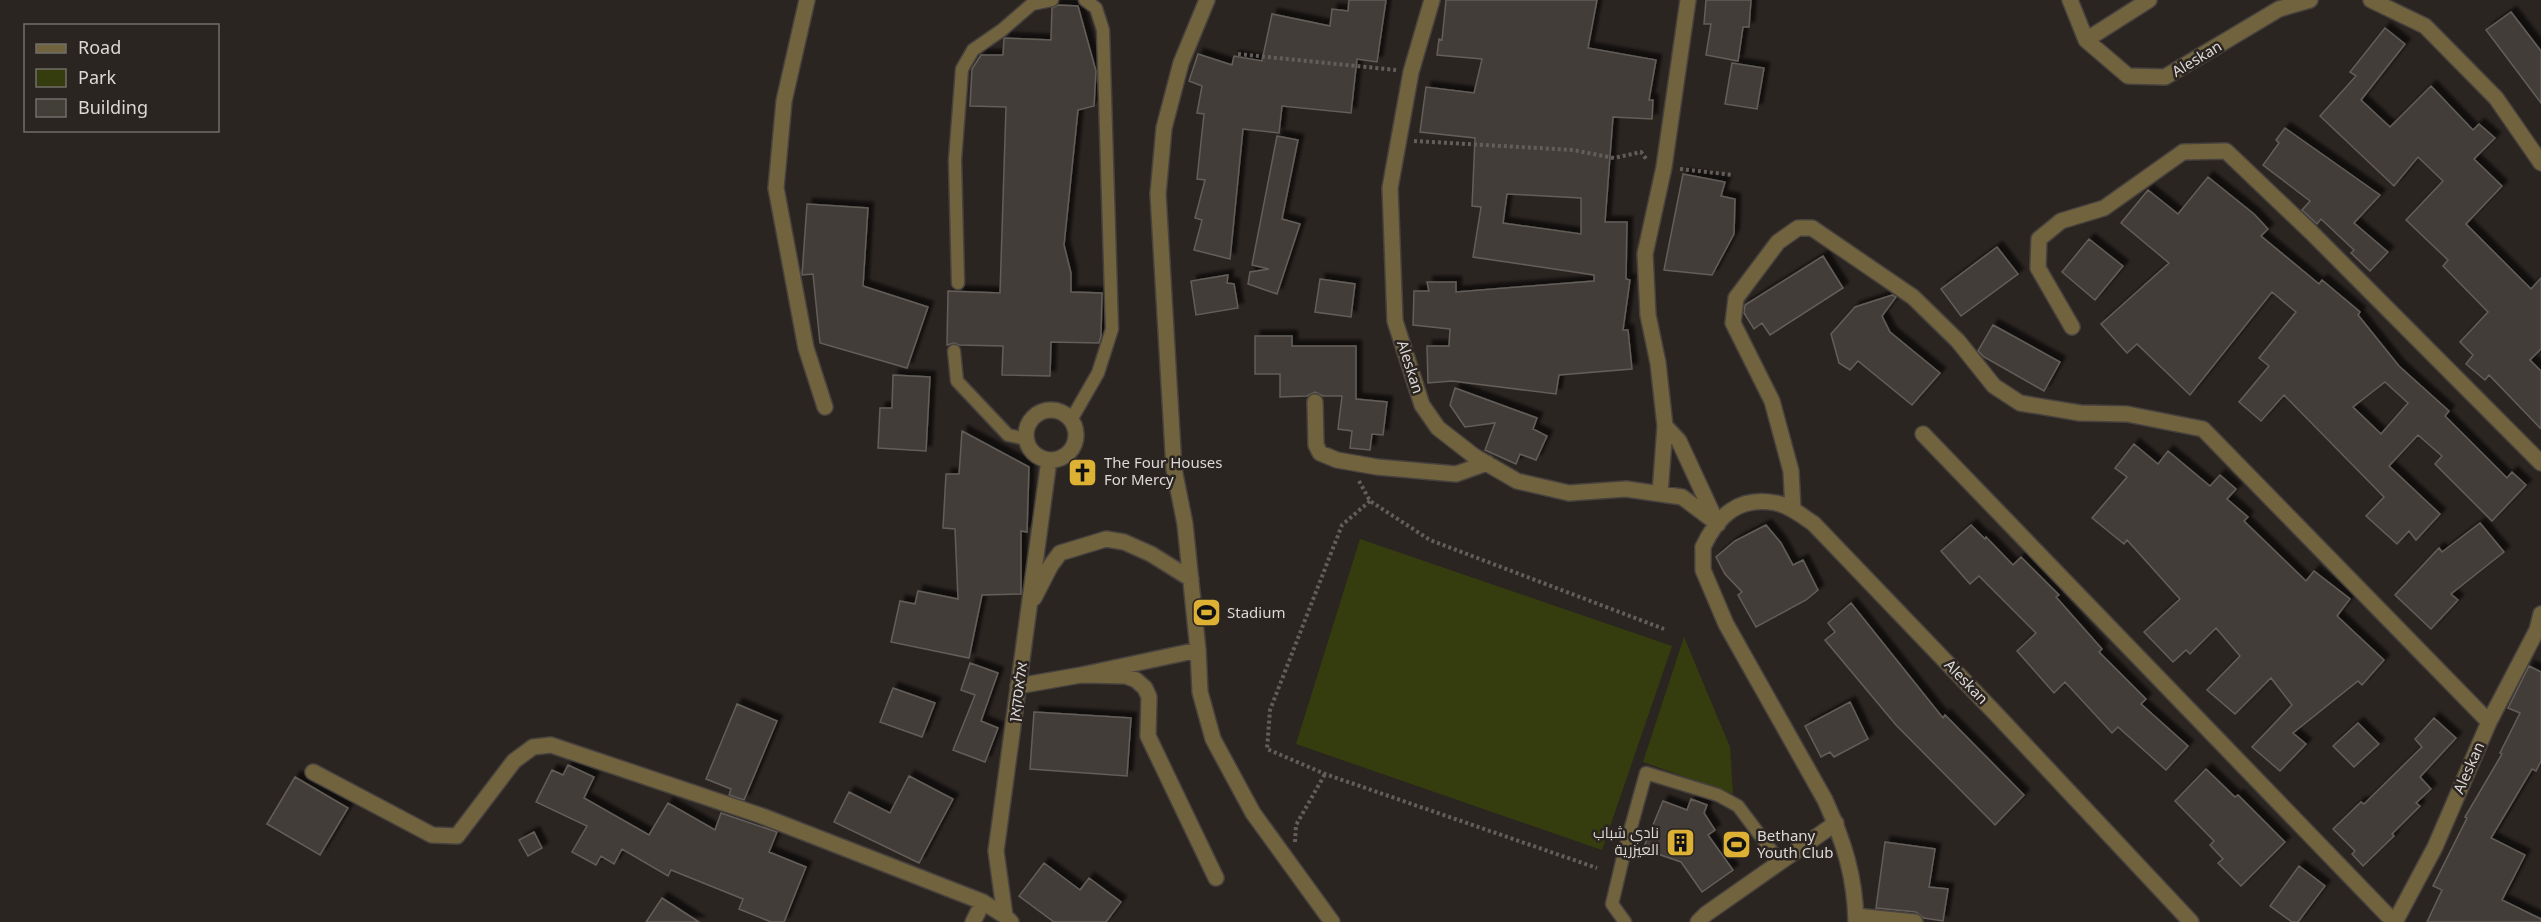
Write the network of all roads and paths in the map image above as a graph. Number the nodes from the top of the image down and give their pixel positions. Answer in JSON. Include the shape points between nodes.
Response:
{"nodes":[{"id":1,"x":807,"y":0,"type":"edge"},
{"id":2,"x":1052,"y":0,"type":"edge"},
{"id":3,"x":1085,"y":0,"type":"edge"},
{"id":4,"x":1207,"y":0,"type":"edge"},
{"id":5,"x":1432,"y":0,"type":"edge"},
{"id":6,"x":1688,"y":0,"type":"edge"},
{"id":7,"x":2070,"y":0,"type":"edge"},
{"id":8,"x":2149,"y":0,"type":"edge"},
{"id":9,"x":2310,"y":0,"type":"edge"},
{"id":10,"x":2371,"y":0,"type":"edge"},
{"id":11,"x":2086,"y":40,"type":"junction"},
{"id":12,"x":1238,"y":54,"type":"dead end"},
{"id":13,"x":1411,"y":72,"type":"junction"},
{"id":14,"x":1397,"y":141,"type":"junction"},
{"id":15,"x":2541,"y":163,"type":"edge"},
{"id":16,"x":1664,"y":167,"type":"junction"},
{"id":17,"x":1733,"y":175,"type":"dead end"},
{"id":18,"x":958,"y":283,"type":"dead end"},
{"id":19,"x":2073,"y":327,"type":"dead end"},
{"id":20,"x":954,"y":351,"type":"dead end"},
{"id":21,"x":1315,"y":402,"type":"dead end"},
{"id":22,"x":825,"y":406,"type":"dead end"},
{"id":23,"x":1071,"y":420,"type":"junction"},
{"id":24,"x":1665,"y":426,"type":"junction"},
{"id":25,"x":1923,"y":434,"type":"dead end"},
{"id":26,"x":1026,"y":439,"type":"junction"},
{"id":27,"x":1049,"y":460,"type":"junction"},
{"id":28,"x":1348,"y":462,"type":"junction"},
{"id":29,"x":1487,"y":463,"type":"junction"},
{"id":30,"x":2541,"y":463,"type":"edge"},
{"id":31,"x":1660,"y":494,"type":"junction"},
{"id":32,"x":1370,"y":501,"type":"junction"},
{"id":33,"x":1794,"y":510,"type":"junction"},
{"id":34,"x":1718,"y":524,"type":"junction"},
{"id":35,"x":1191,"y":579,"type":"junction"},
{"id":36,"x":1029,"y":608,"type":"junction"},
{"id":37,"x":2541,"y":614,"type":"edge"},
{"id":38,"x":1664,"y":628,"type":"dead end"},
{"id":39,"x":1198,"y":650,"type":"junction"},
{"id":40,"x":1081,"y":675,"type":"junction"},
{"id":41,"x":1018,"y":686,"type":"junction"},
{"id":42,"x":2489,"y":722,"type":"junction"},
{"id":43,"x":314,"y":772,"type":"dead end"},
{"id":44,"x":1325,"y":774,"type":"junction"},
{"id":45,"x":1836,"y":823,"type":"junction"},
{"id":46,"x":1780,"y":862,"type":"junction"},
{"id":47,"x":1597,"y":868,"type":"dead end"},
{"id":48,"x":1294,"y":873,"type":"junction"},
{"id":49,"x":1216,"y":878,"type":"dead end"},
{"id":50,"x":983,"y":902,"type":"junction"},
{"id":51,"x":1008,"y":919,"type":"edge"},
{"id":52,"x":1856,"y":919,"type":"edge"},
{"id":53,"x":973,"y":922,"type":"edge"},
{"id":54,"x":1332,"y":922,"type":"edge"},
{"id":55,"x":1625,"y":922,"type":"edge"},
{"id":56,"x":1698,"y":922,"type":"edge"},
{"id":57,"x":1915,"y":922,"type":"edge"},
{"id":58,"x":2191,"y":922,"type":"edge"},
{"id":59,"x":2395,"y":922,"type":"edge"}],
"edges":[{"from":1,"to":22,"type":"street","via":[[784,101],[776,188],[806,348]]},
{"from":2,"to":18,"type":"lane","via":[[1032,4],[973,50],[962,69],[954,160]]},
{"from":3,"to":23,"type":"lane","via":[[1096,8],[1102,30],[1112,329],[1098,373]]},
{"from":4,"to":35,"type":"street","via":[[1181,63],[1167,117],[1158,194],[1174,469]]},
{"from":5,"to":13,"type":"street","name":"Aleskan"},
{"from":6,"to":16,"type":"street"},
{"from":7,"to":11,"type":"street"},
{"from":8,"to":11,"type":"street"},
{"from":9,"to":11,"type":"street","name":"Aleskan","via":[[2279,9],[2165,77],[2128,76]]},
{"from":10,"to":15,"type":"street","via":[[2425,26],[2496,98]]},
{"from":12,"to":13,"type":"path"},
{"from":13,"to":14,"type":"street","name":"Aleskan"},
{"from":14,"to":16,"type":"path","via":[[1573,150],[1614,158],[1641,152],[1649,162]]},
{"from":14,"to":29,"type":"street","name":"Aleskan","via":[[1389,188],[1395,321],[1422,405],[1438,428]]},
{"from":16,"to":17,"type":"path"},
{"from":16,"to":24,"type":"street","via":[[1645,254],[1648,315]]},
{"from":19,"to":30,"type":"street","via":[[2038,268],[2039,239],[2061,221],[2104,208],[2183,153],[2226,151]]},
{"from":20,"to":26,"type":"lane","via":[[957,381],[1008,435]]},
{"from":21,"to":28,"type":"street","via":[[1316,445],[1320,453]]},
{"from":23,"to":26,"type":"street","via":[[1058,411],[1042,412],[1029,423]]},
{"from":23,"to":27,"type":"street","via":[[1076,436],[1071,451],[1057,460]]},
{"from":24,"to":31,"type":"street"},
{"from":24,"to":34,"type":"street","via":[[1679,441]]},
{"from":25,"to":59,"type":"street"},
{"from":26,"to":27,"type":"street","via":[[1034,454]]},
{"from":27,"to":36,"type":"street","name":"אלאסקאן"},
{"from":28,"to":29,"type":"street","via":[[1456,474]]},
{"from":28,"to":32,"type":"path"},
{"from":29,"to":31,"type":"street","name":"Aleskan","via":[[1517,481],[1569,493],[1626,489]]},
{"from":31,"to":34,"type":"street","name":"Aleskan","via":[[1682,497]]},
{"from":32,"to":38,"type":"path","via":[[1430,540]]},
{"from":32,"to":44,"type":"path","via":[[1342,525],[1270,710],[1267,749]]},
{"from":33,"to":34,"type":"street","name":"Aleskan","via":[[1777,502],[1745,504],[1729,510]]},
{"from":33,"to":42,"type":"street","via":[[1791,471],[1772,401],[1733,323],[1736,298],[1778,242],[1798,228],[1812,228],[1913,297],[1958,341],[1994,386],[2020,403],[2080,413],[2127,414],[2203,429]]},
{"from":33,"to":58,"type":"street","name":"Aleskan","via":[[1813,523]]},
{"from":34,"to":45,"type":"street","name":"Aleskan","via":[[1703,547],[1703,570],[1726,624]]},
{"from":35,"to":36,"type":"street","via":[[1133,546],[1106,539],[1060,553]]},
{"from":35,"to":39,"type":"street"},
{"from":36,"to":41,"type":"street","name":"אלאסקאן"},
{"from":37,"to":42,"type":"street","name":"Aleskan","via":[[2537,630]]},
{"from":39,"to":40,"type":"street"},
{"from":39,"to":48,"type":"street","via":[[1200,692],[1213,739],[1253,813]]},
{"from":40,"to":41,"type":"street"},
{"from":40,"to":49,"type":"street","via":[[1126,676],[1145,688],[1149,697],[1148,736]]},
{"from":41,"to":51,"type":"street","name":"אלאסקאן","via":[[996,851]]},
{"from":42,"to":59,"type":"street","name":"Aleskan","via":[[2435,847]]},
{"from":43,"to":50,"type":"street","via":[[432,836],[457,836],[514,760],[533,747],[551,745],[762,816]]},
{"from":44,"to":47,"type":"path"},
{"from":44,"to":48,"type":"path","via":[[1296,825]]},
{"from":45,"to":46,"type":"street"},
{"from":45,"to":52,"type":"street","name":"Aleskan","via":[[1852,873]]},
{"from":46,"to":55,"type":"lane","via":[[1738,806],[1718,795],[1646,773],[1612,904]]},
{"from":46,"to":56,"type":"street"},
{"from":48,"to":54,"type":"street"},
{"from":50,"to":51,"type":"street"},
{"from":50,"to":53,"type":"street"},
{"from":52,"to":57,"type":"street"}]}
